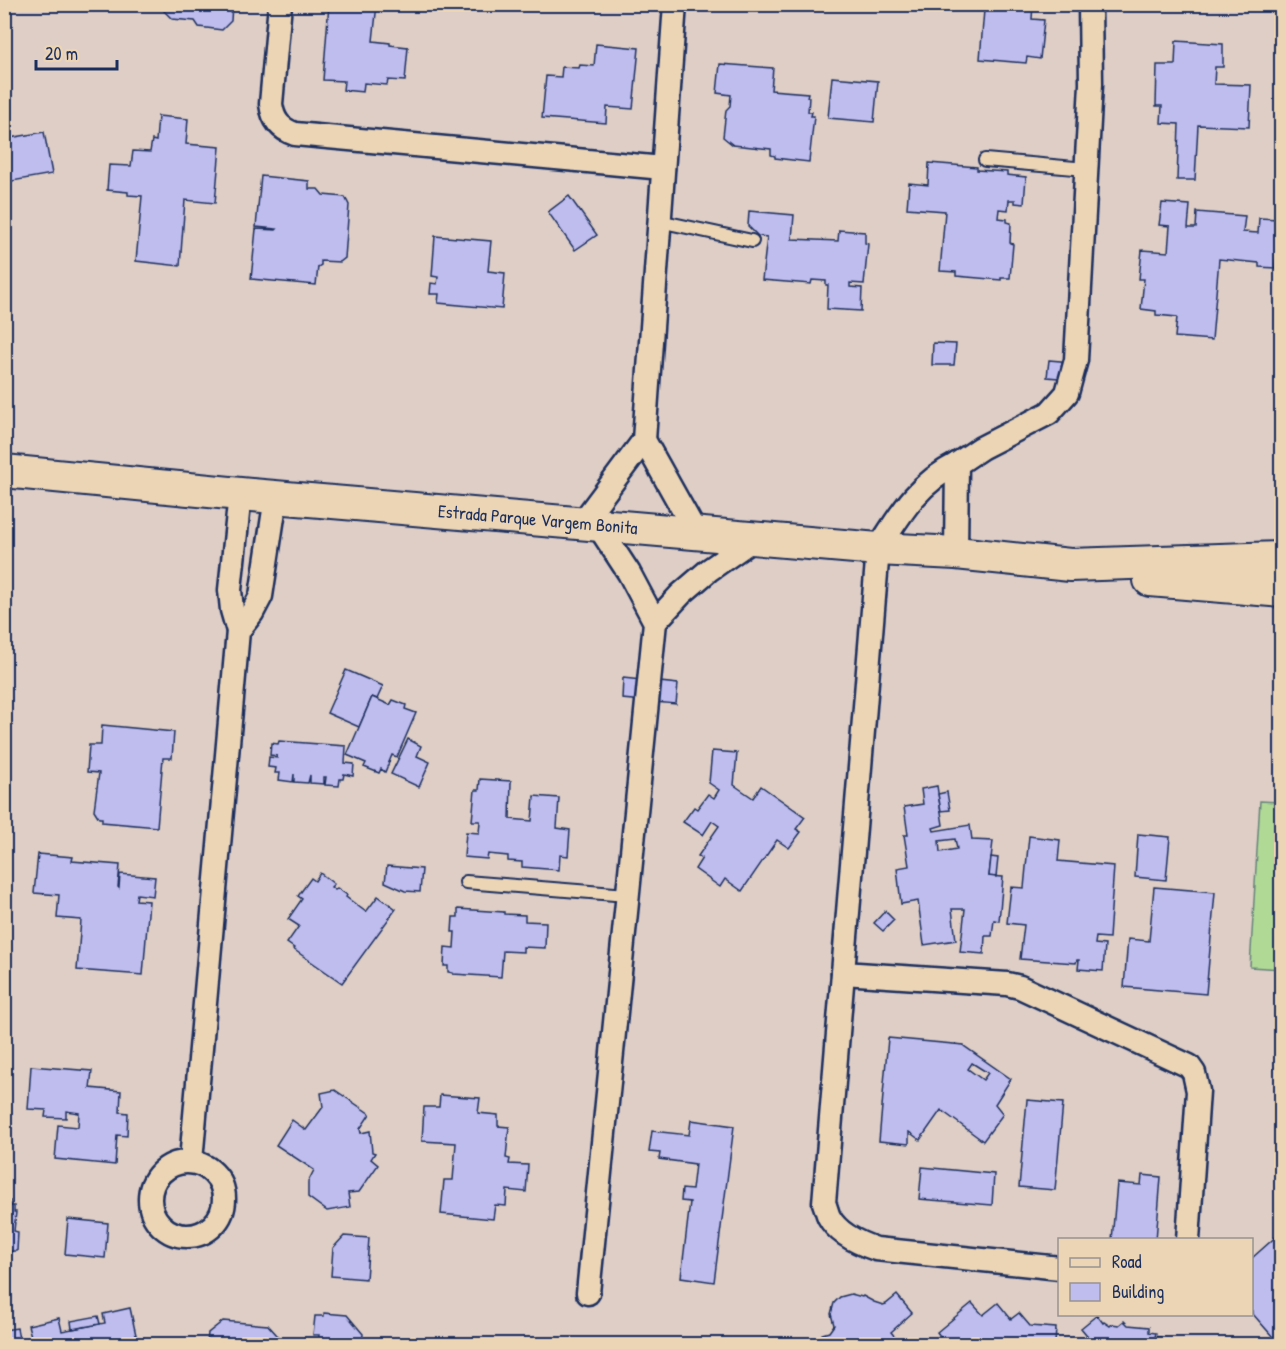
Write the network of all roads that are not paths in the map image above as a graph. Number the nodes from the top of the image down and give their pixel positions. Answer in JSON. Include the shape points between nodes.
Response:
{"nodes":[{"id":1,"x":280,"y":4,"type":"edge"},
{"id":2,"x":675,"y":4,"type":"edge"},
{"id":3,"x":1090,"y":4,"type":"edge"},
{"id":4,"x":985,"y":160,"type":"dead end"},
{"id":5,"x":663,"y":168,"type":"junction"},
{"id":6,"x":1086,"y":169,"type":"junction"},
{"id":7,"x":659,"y":221,"type":"junction"},
{"id":8,"x":752,"y":241,"type":"dead end"},
{"id":9,"x":644,"y":440,"type":"junction"},
{"id":10,"x":957,"y":464,"type":"junction"},
{"id":11,"x":4,"y":471,"type":"edge"},
{"id":12,"x":240,"y":494,"type":"junction"},
{"id":13,"x":276,"y":496,"type":"junction"},
{"id":14,"x":590,"y":523,"type":"junction"},
{"id":15,"x":696,"y":533,"type":"junction"},
{"id":16,"x":755,"y":538,"type":"junction"},
{"id":17,"x":878,"y":549,"type":"junction"},
{"id":18,"x":956,"y":554,"type":"junction"},
{"id":19,"x":1281,"y":558,"type":"edge"},
{"id":20,"x":1070,"y":565,"type":"junction"},
{"id":21,"x":1281,"y":591,"type":"edge"},
{"id":22,"x":655,"y":622,"type":"junction"},
{"id":23,"x":238,"y":631,"type":"junction"},
{"id":24,"x":466,"y":882,"type":"dead end"},
{"id":25,"x":627,"y":895,"type":"junction"},
{"id":26,"x":843,"y":973,"type":"junction"},
{"id":27,"x":191,"y":1161,"type":"dead end"},
{"id":28,"x":1188,"y":1238,"type":"edge"},
{"id":29,"x":1058,"y":1268,"type":"edge"},
{"id":30,"x":588,"y":1293,"type":"dead end"}],
"edges":[{"from":1,"to":5,"type":"street","via":[[271,104],[276,121],[287,131]]},
{"from":2,"to":5,"type":"street"},
{"from":3,"to":6,"type":"street"},
{"from":4,"to":6,"type":"lane"},
{"from":5,"to":7,"type":"street"},
{"from":6,"to":10,"type":"street","via":[[1076,360],[1067,393],[1049,413]]},
{"from":7,"to":8,"type":"lane"},
{"from":7,"to":9,"type":"street"},
{"from":9,"to":14,"type":"street"},
{"from":9,"to":15,"type":"street"},
{"from":10,"to":17,"type":"street","via":[[926,484],[903,508]]},
{"from":10,"to":18,"type":"street"},
{"from":11,"to":12,"type":"main road","name":"Estrada Parque Vargem Bonita"},
{"from":12,"to":13,"type":"main road","name":"Estrada Parque Vargem Bonita"},
{"from":12,"to":23,"type":"street","via":[[230,590]]},
{"from":13,"to":14,"type":"main road","name":"Estrada Parque Vargem Bonita"},
{"from":13,"to":23,"type":"street","via":[[261,596]]},
{"from":14,"to":15,"type":"main road","name":"Estrada Parque Vargem Bonita"},
{"from":14,"to":22,"type":"street","via":[[629,573]]},
{"from":15,"to":16,"type":"main road","name":"Estrada Parque Vargem Bonita"},
{"from":16,"to":17,"type":"main road","name":"Estrada Parque Vargem Bonita"},
{"from":16,"to":22,"type":"street","via":[[709,570]]},
{"from":17,"to":18,"type":"main road","name":"Estrada Parque Vargem Bonita"},
{"from":17,"to":26,"type":"street"},
{"from":18,"to":20,"type":"main road","name":"Estrada Parque Vargem Bonita"},
{"from":19,"to":20,"type":"main road","name":"Estrada Parque Vargem Bonita"},
{"from":20,"to":21,"type":"main road","name":"Estrada Parque Vargem Bonita","via":[[1102,574]]},
{"from":22,"to":25,"type":"street"},
{"from":23,"to":27,"type":"street"},
{"from":24,"to":25,"type":"lane"},
{"from":25,"to":30,"type":"street"},
{"from":26,"to":28,"type":"street","via":[[1020,987],[1189,1066],[1198,1091]]},
{"from":26,"to":29,"type":"street","via":[[825,1203],[829,1217],[848,1236],[876,1249]]}]}
